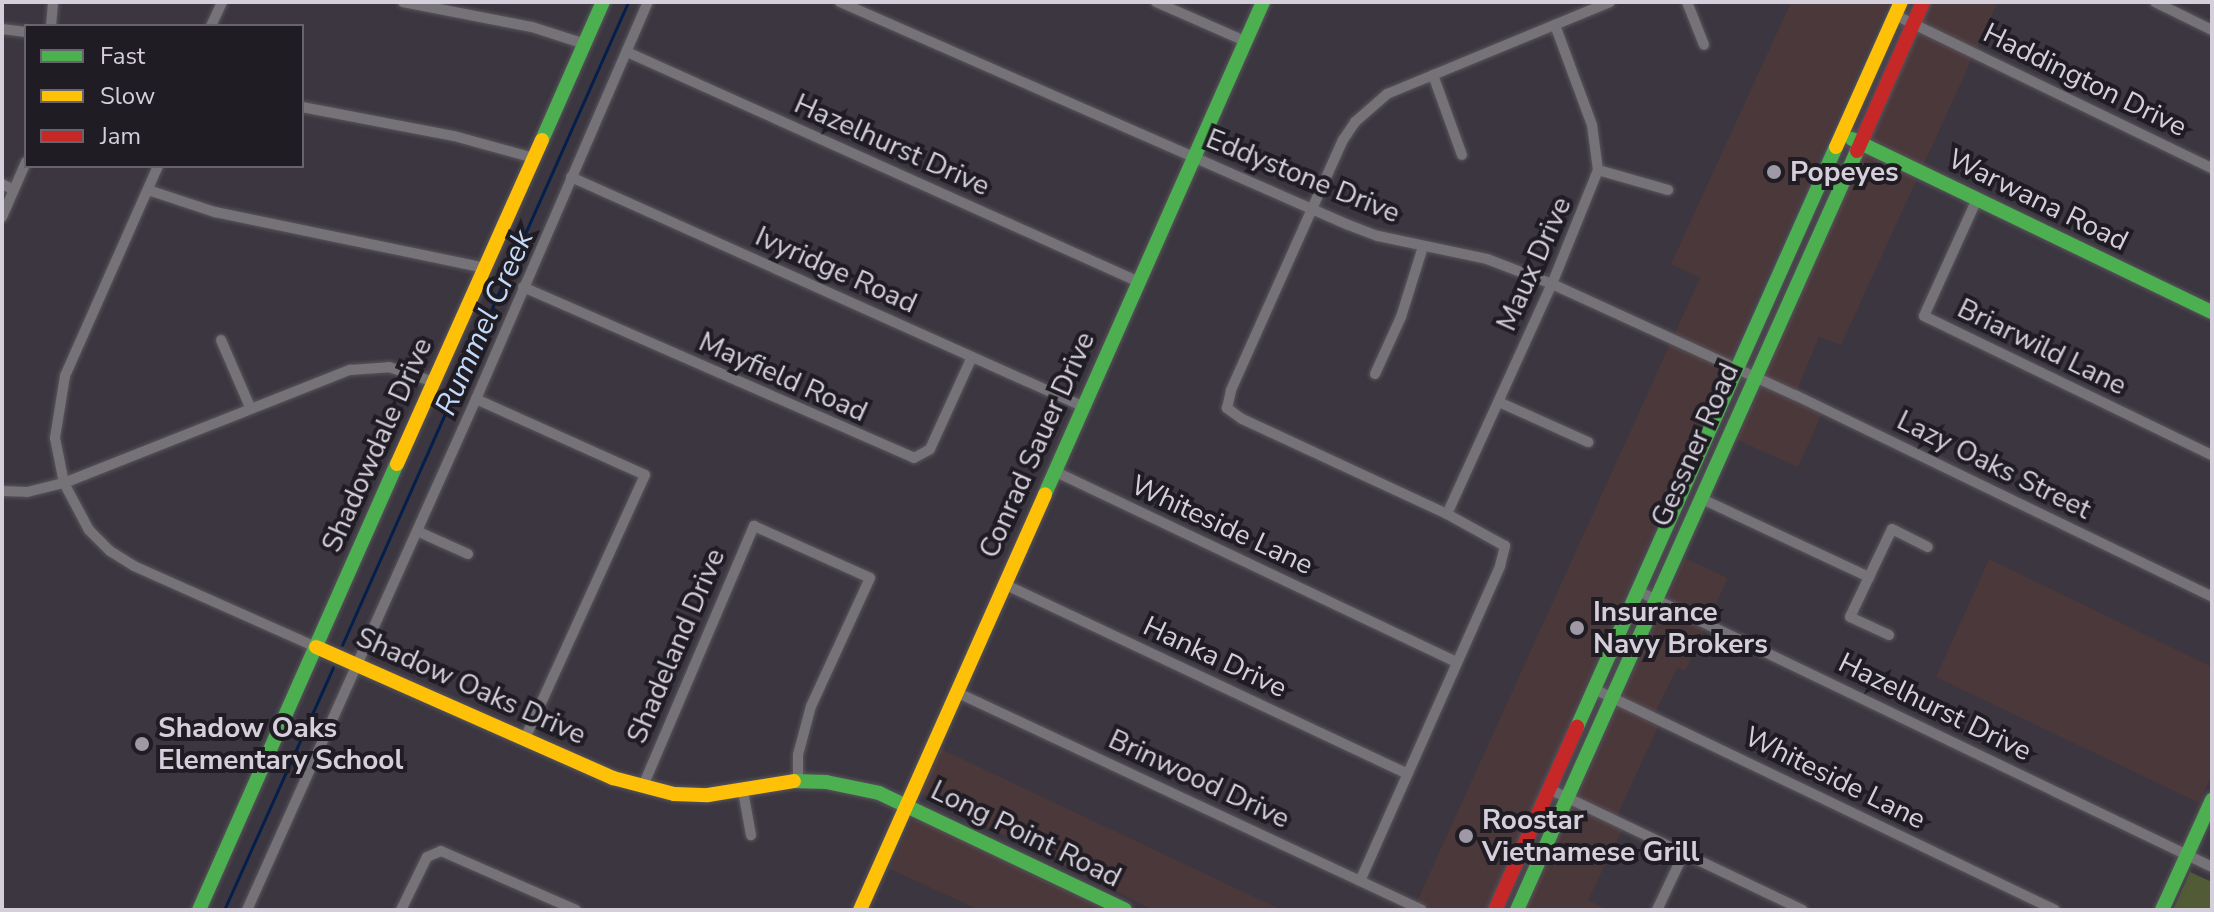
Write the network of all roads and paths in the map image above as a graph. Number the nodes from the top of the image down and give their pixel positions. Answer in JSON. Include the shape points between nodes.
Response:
{"nodes":[{"id":1,"x":53,"y":2,"type":"edge"},
{"id":2,"x":222,"y":2,"type":"edge"},
{"id":3,"x":403,"y":2,"type":"edge"},
{"id":4,"x":603,"y":2,"type":"edge"},
{"id":5,"x":648,"y":2,"type":"edge"},
{"id":6,"x":840,"y":2,"type":"edge"},
{"id":7,"x":1156,"y":2,"type":"edge"},
{"id":8,"x":1263,"y":2,"type":"edge"},
{"id":9,"x":1610,"y":2,"type":"edge"},
{"id":10,"x":1687,"y":2,"type":"edge"},
{"id":11,"x":1923,"y":2,"type":"edge"},
{"id":12,"x":2155,"y":2,"type":"edge"},
{"id":13,"x":1898,"y":8,"type":"edge"},
{"id":14,"x":51,"y":24,"type":"edge"},
{"id":15,"x":212,"y":24,"type":"edge"},
{"id":16,"x":1913,"y":24,"type":"junction"},
{"id":17,"x":1555,"y":25,"type":"junction"},
{"id":18,"x":2,"y":29,"type":"edge"},
{"id":19,"x":2212,"y":30,"type":"edge"},
{"id":20,"x":24,"y":32,"type":"edge"},
{"id":21,"x":1245,"y":41,"type":"junction"},
{"id":22,"x":585,"y":44,"type":"junction"},
{"id":23,"x":1704,"y":45,"type":"dead end"},
{"id":24,"x":627,"y":52,"type":"junction"},
{"id":25,"x":1433,"y":75,"type":"junction"},
{"id":26,"x":304,"y":107,"type":"edge"},
{"id":27,"x":1842,"y":134,"type":"junction"},
{"id":28,"x":1859,"y":143,"type":"junction"},
{"id":29,"x":1462,"y":155,"type":"dead end"},
{"id":30,"x":534,"y":158,"type":"junction"},
{"id":31,"x":1193,"y":159,"type":"junction"},
{"id":32,"x":24,"y":167,"type":"edge"},
{"id":33,"x":157,"y":168,"type":"edge"},
{"id":34,"x":2212,"y":168,"type":"edge"},
{"id":35,"x":1598,"y":170,"type":"junction"},
{"id":36,"x":571,"y":177,"type":"junction"},
{"id":37,"x":2,"y":184,"type":"edge"},
{"id":38,"x":14,"y":190,"type":"junction"},
{"id":39,"x":148,"y":190,"type":"junction"},
{"id":40,"x":1668,"y":190,"type":"dead end"},
{"id":41,"x":1977,"y":199,"type":"junction"},
{"id":42,"x":1312,"y":211,"type":"junction"},
{"id":43,"x":2,"y":217,"type":"edge"},
{"id":44,"x":1423,"y":247,"type":"junction"},
{"id":45,"x":485,"y":268,"type":"junction"},
{"id":46,"x":1139,"y":282,"type":"junction"},
{"id":47,"x":1552,"y":284,"type":"junction"},
{"id":48,"x":523,"y":287,"type":"junction"},
{"id":49,"x":2212,"y":312,"type":"edge"},
{"id":50,"x":221,"y":340,"type":"dead end"},
{"id":51,"x":972,"y":357,"type":"junction"},
{"id":52,"x":1737,"y":369,"type":"junction"},
{"id":53,"x":1375,"y":374,"type":"dead end"},
{"id":54,"x":1754,"y":377,"type":"junction"},
{"id":55,"x":434,"y":382,"type":"junction"},
{"id":56,"x":476,"y":399,"type":"junction"},
{"id":57,"x":1499,"y":402,"type":"junction"},
{"id":58,"x":1082,"y":406,"type":"junction"},
{"id":59,"x":250,"y":407,"type":"junction"},
{"id":60,"x":1588,"y":442,"type":"dead end"},
{"id":61,"x":2212,"y":455,"type":"edge"},
{"id":62,"x":1054,"y":471,"type":"junction"},
{"id":63,"x":64,"y":483,"type":"junction"},
{"id":64,"x":2,"y":491,"type":"edge"},
{"id":65,"x":1700,"y":498,"type":"junction"},
{"id":66,"x":1447,"y":514,"type":"junction"},
{"id":67,"x":417,"y":531,"type":"junction"},
{"id":68,"x":1928,"y":547,"type":"dead end"},
{"id":69,"x":468,"y":554,"type":"dead end"},
{"id":70,"x":1869,"y":577,"type":"junction"},
{"id":71,"x":1004,"y":584,"type":"junction"},
{"id":72,"x":1638,"y":591,"type":"junction"},
{"id":73,"x":2212,"y":597,"type":"edge"},
{"id":74,"x":1655,"y":599,"type":"junction"},
{"id":75,"x":1889,"y":635,"type":"dead end"},
{"id":76,"x":316,"y":647,"type":"junction"},
{"id":77,"x":1456,"y":662,"type":"junction"},
{"id":78,"x":355,"y":663,"type":"junction"},
{"id":79,"x":1594,"y":689,"type":"junction"},
{"id":80,"x":956,"y":692,"type":"junction"},
{"id":81,"x":1611,"y":697,"type":"junction"},
{"id":82,"x":525,"y":738,"type":"junction"},
{"id":83,"x":1407,"y":774,"type":"junction"},
{"id":84,"x":798,"y":780,"type":"junction"},
{"id":85,"x":643,"y":786,"type":"junction"},
{"id":86,"x":1549,"y":789,"type":"junction"},
{"id":87,"x":743,"y":791,"type":"junction"},
{"id":88,"x":1568,"y":798,"type":"junction"},
{"id":89,"x":2212,"y":800,"type":"edge"},
{"id":90,"x":906,"y":806,"type":"junction"},
{"id":91,"x":751,"y":835,"type":"dead end"},
{"id":92,"x":1684,"y":853,"type":"junction"},
{"id":93,"x":2187,"y":855,"type":"junction"},
{"id":94,"x":2212,"y":867,"type":"edge"},
{"id":95,"x":1360,"y":881,"type":"junction"},
{"id":96,"x":550,"y":898,"type":"junction"},
{"id":97,"x":1800,"y":909,"type":"edge"},
{"id":98,"x":199,"y":910,"type":"edge"},
{"id":99,"x":247,"y":910,"type":"edge"},
{"id":100,"x":401,"y":910,"type":"edge"},
{"id":101,"x":544,"y":910,"type":"edge"},
{"id":102,"x":576,"y":910,"type":"edge"},
{"id":103,"x":860,"y":910,"type":"edge"},
{"id":104,"x":1125,"y":910,"type":"edge"},
{"id":105,"x":1422,"y":910,"type":"edge"},
{"id":106,"x":1495,"y":910,"type":"edge"},
{"id":107,"x":1517,"y":910,"type":"edge"},
{"id":108,"x":1657,"y":910,"type":"edge"},
{"id":109,"x":2055,"y":910,"type":"edge"},
{"id":110,"x":2162,"y":910,"type":"edge"}],
"edges":[{"from":1,"to":14,"type":"street"},
{"from":2,"to":15,"type":"street"},
{"from":3,"to":22,"type":"street","via":[[532,27]]},
{"from":4,"to":22,"type":"street","name":"Shadowdale Drive"},
{"from":5,"to":24,"type":"street"},
{"from":6,"to":31,"type":"street","name":"Eddystone Drive"},
{"from":7,"to":21,"type":"street"},
{"from":8,"to":21,"type":"street","name":"Conrad Sauer Drive"},
{"from":9,"to":17,"type":"street"},
{"from":10,"to":23,"type":"street"},
{"from":11,"to":16,"type":"street","name":"Gessner Road"},
{"from":12,"to":19,"type":"street"},
{"from":13,"to":16,"type":"street","name":"Haddington Drive"},
{"from":13,"to":27,"type":"street","name":"Gessner Road"},
{"from":16,"to":28,"type":"street","name":"Gessner Road"},
{"from":16,"to":34,"type":"street","name":"Haddington Drive"},
{"from":17,"to":25,"type":"street"},
{"from":17,"to":35,"type":"street","name":"Maux Drive","via":[[1592,125]]},
{"from":18,"to":20,"type":"street"},
{"from":21,"to":31,"type":"street","name":"Conrad Sauer Drive"},
{"from":22,"to":30,"type":"street","name":"Shadowdale Drive"},
{"from":24,"to":36,"type":"street"},
{"from":24,"to":46,"type":"street","name":"Hazelhurst Drive"},
{"from":25,"to":29,"type":"street"},
{"from":25,"to":42,"type":"street","via":[[1387,94],[1355,122]]},
{"from":26,"to":30,"type":"street","via":[[454,136]]},
{"from":27,"to":28,"type":"street","name":"Warwana Road"},
{"from":27,"to":52,"type":"street","name":"Gessner Road"},
{"from":28,"to":41,"type":"street","name":"Warwana Road"},
{"from":28,"to":54,"type":"street","name":"Gessner Road"},
{"from":30,"to":45,"type":"street","name":"Shadowdale Drive"},
{"from":31,"to":42,"type":"street","name":"Eddystone Drive"},
{"from":31,"to":46,"type":"street","name":"Conrad Sauer Drive"},
{"from":32,"to":38,"type":"street"},
{"from":33,"to":39,"type":"street","name":"Shadow Oaks Drive"},
{"from":35,"to":40,"type":"street"},
{"from":35,"to":47,"type":"street","name":"Maux Drive"},
{"from":36,"to":48,"type":"street"},
{"from":36,"to":51,"type":"street","name":"Ivyridge Road"},
{"from":37,"to":38,"type":"street"},
{"from":38,"to":43,"type":"street"},
{"from":39,"to":45,"type":"street","via":[[215,212]]},
{"from":39,"to":63,"type":"street","name":"Shadow Oaks Drive","via":[[60,393],[55,438]]},
{"from":41,"to":49,"type":"street","name":"Warwana Road"},
{"from":41,"to":61,"type":"street","name":"Briarwild Lane","via":[[1924,316]]},
{"from":42,"to":44,"type":"street","name":"Eddystone Drive"},
{"from":42,"to":66,"type":"street","via":[[1227,408]]},
{"from":44,"to":47,"type":"street","name":"Eddystone Drive","via":[[1487,259]]},
{"from":44,"to":53,"type":"street","via":[[1401,317]]},
{"from":45,"to":55,"type":"street","name":"Shadowdale Drive"},
{"from":46,"to":58,"type":"street","name":"Conrad Sauer Drive"},
{"from":47,"to":52,"type":"street","name":"Eddystone Drive"},
{"from":47,"to":57,"type":"street","name":"Maux Drive"},
{"from":48,"to":51,"type":"street","name":"Mayfield Road","via":[[914,458],[930,449]]},
{"from":48,"to":56,"type":"street"},
{"from":50,"to":59,"type":"street"},
{"from":51,"to":58,"type":"street","name":"Ivyridge Road"},
{"from":52,"to":54,"type":"street","name":"Eddystone Drive"},
{"from":52,"to":72,"type":"street","name":"Gessner Road"},
{"from":54,"to":65,"type":"street","name":"Gessner Road"},
{"from":54,"to":73,"type":"street","name":"Lazy Oaks Street"},
{"from":55,"to":59,"type":"street","via":[[411,372],[366,367]]},
{"from":55,"to":76,"type":"street","name":"Shadowdale Drive"},
{"from":56,"to":67,"type":"street"},
{"from":56,"to":82,"type":"street","via":[[645,475]]},
{"from":57,"to":60,"type":"street"},
{"from":57,"to":66,"type":"street","name":"Maux Drive"},
{"from":58,"to":62,"type":"street","name":"Conrad Sauer Drive"},
{"from":59,"to":63,"type":"street"},
{"from":62,"to":71,"type":"street","name":"Conrad Sauer Drive"},
{"from":62,"to":77,"type":"street","name":"Whiteside Lane"},
{"from":63,"to":64,"type":"street","via":[[27,492]]},
{"from":63,"to":76,"type":"street","name":"Shadow Oaks Drive","via":[[89,530],[110,551]]},
{"from":65,"to":70,"type":"street"},
{"from":65,"to":74,"type":"street","name":"Gessner Road"},
{"from":66,"to":77,"type":"street","via":[[1505,546]]},
{"from":67,"to":69,"type":"street"},
{"from":67,"to":78,"type":"street"},
{"from":68,"to":70,"type":"street","via":[[1892,529]]},
{"from":70,"to":75,"type":"street","via":[[1850,617]]},
{"from":71,"to":80,"type":"street","name":"Conrad Sauer Drive"},
{"from":71,"to":83,"type":"street","name":"Hanka Drive"},
{"from":72,"to":74,"type":"street","name":"Hazelhurst Drive"},
{"from":72,"to":79,"type":"street","name":"Gessner Road"},
{"from":74,"to":81,"type":"street","name":"Gessner Road"},
{"from":74,"to":93,"type":"street","name":"Hazelhurst Drive"},
{"from":76,"to":78,"type":"street","name":"Shadow Oaks Drive"},
{"from":76,"to":98,"type":"street","name":"Shadowdale Drive"},
{"from":77,"to":83,"type":"street"},
{"from":78,"to":82,"type":"street","name":"Shadow Oaks Drive"},
{"from":78,"to":99,"type":"street"},
{"from":79,"to":81,"type":"street","name":"Whiteside Lane"},
{"from":79,"to":86,"type":"street","name":"Gessner Road"},
{"from":80,"to":90,"type":"street","name":"Conrad Sauer Drive"},
{"from":80,"to":95,"type":"street","name":"Brinwood Drive"},
{"from":81,"to":88,"type":"street","name":"Gessner Road"},
{"from":81,"to":109,"type":"street","name":"Whiteside Lane"},
{"from":82,"to":85,"type":"street","name":"Shadow Oaks Drive"},
{"from":83,"to":95,"type":"street"},
{"from":84,"to":85,"type":"street","name":"Shadeland Drive","via":[[798,755],[811,706],[870,578],[754,526]]},
{"from":84,"to":87,"type":"street","name":"Shadow Oaks Drive"},
{"from":84,"to":90,"type":"street","name":"Shadow Oaks Drive","via":[[851,786]]},
{"from":85,"to":87,"type":"street","name":"Shadow Oaks Drive","via":[[685,794]]},
{"from":86,"to":88,"type":"street"},
{"from":86,"to":106,"type":"street","name":"Gessner Road"},
{"from":87,"to":91,"type":"street"},
{"from":88,"to":92,"type":"street"},
{"from":88,"to":107,"type":"street","name":"Gessner Road"},
{"from":89,"to":93,"type":"street"},
{"from":90,"to":103,"type":"street","name":"Conrad Sauer Drive"},
{"from":90,"to":104,"type":"street","name":"Long Point Road"},
{"from":92,"to":97,"type":"street"},
{"from":92,"to":108,"type":"street"},
{"from":93,"to":94,"type":"street","name":"Hazelhurst Drive"},
{"from":93,"to":110,"type":"street"},
{"from":95,"to":105,"type":"street","name":"Brinwood Drive"},
{"from":96,"to":100,"type":"street","via":[[441,851],[427,857]]},
{"from":96,"to":101,"type":"street"},
{"from":96,"to":102,"type":"street"}]}
